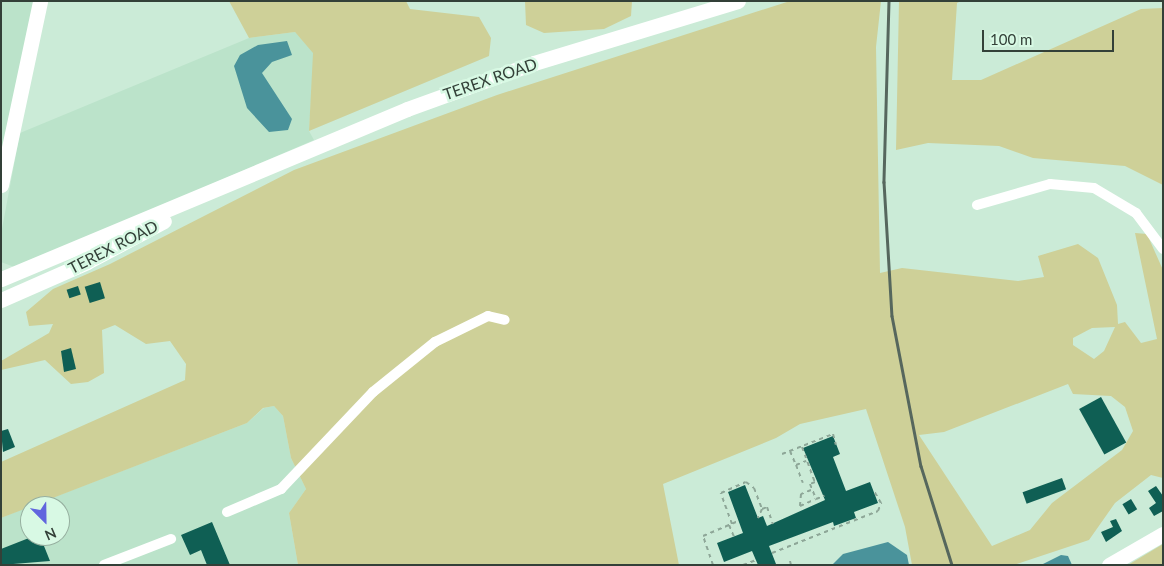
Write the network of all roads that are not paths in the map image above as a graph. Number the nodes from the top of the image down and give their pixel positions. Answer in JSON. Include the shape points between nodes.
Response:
{"nodes":[{"id":1,"x":39,"y":1,"type":"edge"},
{"id":2,"x":738,"y":1,"type":"edge"},
{"id":3,"x":249,"y":176,"type":"junction"},
{"id":4,"x":1,"y":185,"type":"edge"},
{"id":5,"x":977,"y":205,"type":"dead end"},
{"id":6,"x":1163,"y":249,"type":"edge"},
{"id":7,"x":1,"y":279,"type":"edge"},
{"id":8,"x":1,"y":300,"type":"edge"},
{"id":9,"x":505,"y":320,"type":"dead end"},
{"id":10,"x":228,"y":512,"type":"dead end"},
{"id":11,"x":1163,"y":534,"type":"edge"},
{"id":12,"x":171,"y":539,"type":"dead end"},
{"id":13,"x":104,"y":565,"type":"edge"},
{"id":14,"x":1108,"y":565,"type":"edge"}],
"edges":[{"from":1,"to":4,"type":"main road"},
{"from":2,"to":3,"type":"main road","name":"TEREX ROAD","via":[[484,80]]},
{"from":3,"to":7,"type":"main road","name":"TEREX ROAD"},
{"from":3,"to":8,"type":"main road","name":"TEREX ROAD","via":[[87,262]]},
{"from":5,"to":6,"type":"street","via":[[1050,184],[1094,188],[1128,206]]},
{"from":9,"to":10,"type":"street","via":[[488,316],[435,342],[373,392],[288,483]]},
{"from":11,"to":14,"type":"main road"},
{"from":12,"to":13,"type":"street"}]}
